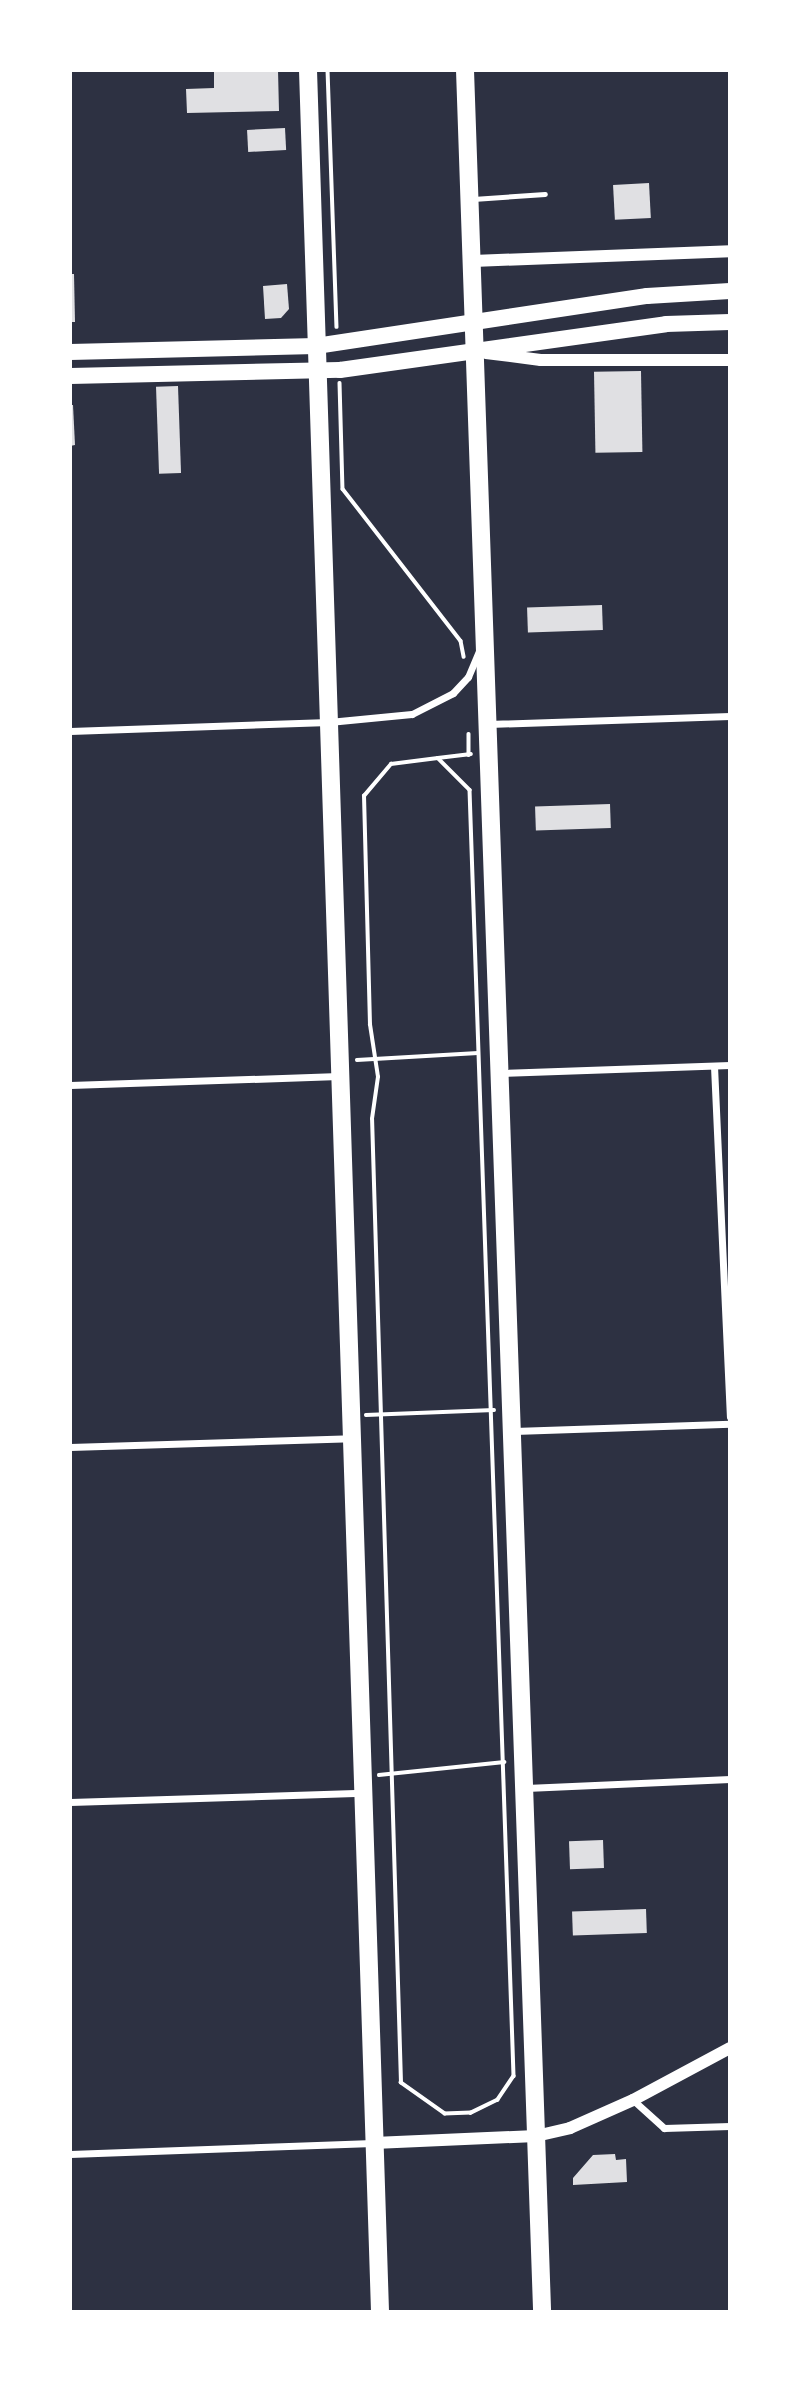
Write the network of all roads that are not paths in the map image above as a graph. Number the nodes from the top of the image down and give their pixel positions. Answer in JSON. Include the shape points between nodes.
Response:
{"nodes":[{"id":1,"x":308,"y":70,"type":"edge"},
{"id":2,"x":465,"y":70,"type":"edge"},
{"id":3,"x":545,"y":194,"type":"dead end"},
{"id":4,"x":470,"y":199,"type":"junction"},
{"id":5,"x":730,"y":251,"type":"edge"},
{"id":6,"x":473,"y":261,"type":"junction"},
{"id":7,"x":730,"y":291,"type":"edge"},
{"id":8,"x":475,"y":320,"type":"junction"},
{"id":9,"x":730,"y":322,"type":"edge"},
{"id":10,"x":316,"y":346,"type":"junction"},
{"id":11,"x":476,"y":351,"type":"junction"},
{"id":12,"x":70,"y":352,"type":"edge"},
{"id":13,"x":730,"y":360,"type":"edge"},
{"id":14,"x":319,"y":371,"type":"junction"},
{"id":15,"x":70,"y":376,"type":"edge"},
{"id":16,"x":485,"y":630,"type":"junction"},
{"id":17,"x":730,"y":716,"type":"edge"},
{"id":18,"x":329,"y":722,"type":"junction"},
{"id":19,"x":488,"y":724,"type":"junction"},
{"id":20,"x":70,"y":731,"type":"edge"},
{"id":21,"x":730,"y":1065,"type":"edge"},
{"id":22,"x":714,"y":1066,"type":"junction"},
{"id":23,"x":340,"y":1068,"type":"junction"},
{"id":24,"x":499,"y":1073,"type":"junction"},
{"id":25,"x":70,"y":1085,"type":"edge"},
{"id":26,"x":730,"y":1417,"type":"edge"},
{"id":27,"x":730,"y":1424,"type":"edge"},
{"id":28,"x":511,"y":1431,"type":"junction"},
{"id":29,"x":352,"y":1438,"type":"junction"},
{"id":30,"x":70,"y":1447,"type":"edge"},
{"id":31,"x":730,"y":1779,"type":"edge"},
{"id":32,"x":363,"y":1784,"type":"junction"},
{"id":33,"x":525,"y":1788,"type":"junction"},
{"id":34,"x":70,"y":1802,"type":"edge"},
{"id":35,"x":730,"y":2048,"type":"edge"},
{"id":36,"x":633,"y":2100,"type":"junction"},
{"id":37,"x":730,"y":2126,"type":"edge"},
{"id":38,"x":536,"y":2136,"type":"junction"},
{"id":39,"x":374,"y":2143,"type":"junction"},
{"id":40,"x":70,"y":2154,"type":"edge"},
{"id":41,"x":380,"y":2312,"type":"edge"},
{"id":42,"x":542,"y":2312,"type":"edge"}],
"edges":[{"from":1,"to":10,"type":"highway"},
{"from":2,"to":4,"type":"highway"},
{"from":3,"to":4,"type":"lane"},
{"from":4,"to":6,"type":"highway"},
{"from":5,"to":6,"type":"street"},
{"from":6,"to":8,"type":"highway"},
{"from":7,"to":8,"type":"main road","via":[[647,296]]},
{"from":8,"to":10,"type":"main road"},
{"from":8,"to":11,"type":"highway"},
{"from":9,"to":11,"type":"main road","via":[[666,324]]},
{"from":10,"to":12,"type":"main road"},
{"from":10,"to":14,"type":"highway"},
{"from":11,"to":13,"type":"street","via":[[541,360]]},
{"from":11,"to":14,"type":"main road"},
{"from":11,"to":16,"type":"highway"},
{"from":14,"to":15,"type":"main road"},
{"from":14,"to":18,"type":"highway"},
{"from":16,"to":18,"type":"street","via":[[468,677],[435,705],[412,714]]},
{"from":16,"to":19,"type":"highway"},
{"from":17,"to":19,"type":"street"},
{"from":18,"to":20,"type":"street"},
{"from":18,"to":23,"type":"highway"},
{"from":19,"to":24,"type":"highway"},
{"from":21,"to":22,"type":"street"},
{"from":22,"to":24,"type":"street"},
{"from":22,"to":26,"type":"street"},
{"from":23,"to":25,"type":"street"},
{"from":23,"to":29,"type":"highway"},
{"from":24,"to":28,"type":"highway","via":[[501,1409]]},
{"from":27,"to":28,"type":"street"},
{"from":28,"to":33,"type":"highway"},
{"from":29,"to":30,"type":"street"},
{"from":29,"to":32,"type":"highway"},
{"from":31,"to":33,"type":"street"},
{"from":32,"to":34,"type":"street"},
{"from":32,"to":39,"type":"highway"},
{"from":33,"to":38,"type":"highway"},
{"from":35,"to":36,"type":"street"},
{"from":36,"to":37,"type":"street","via":[[664,2128]]},
{"from":36,"to":38,"type":"street"},
{"from":38,"to":39,"type":"street"},
{"from":38,"to":42,"type":"highway"},
{"from":39,"to":40,"type":"street"},
{"from":39,"to":41,"type":"highway"}]}
